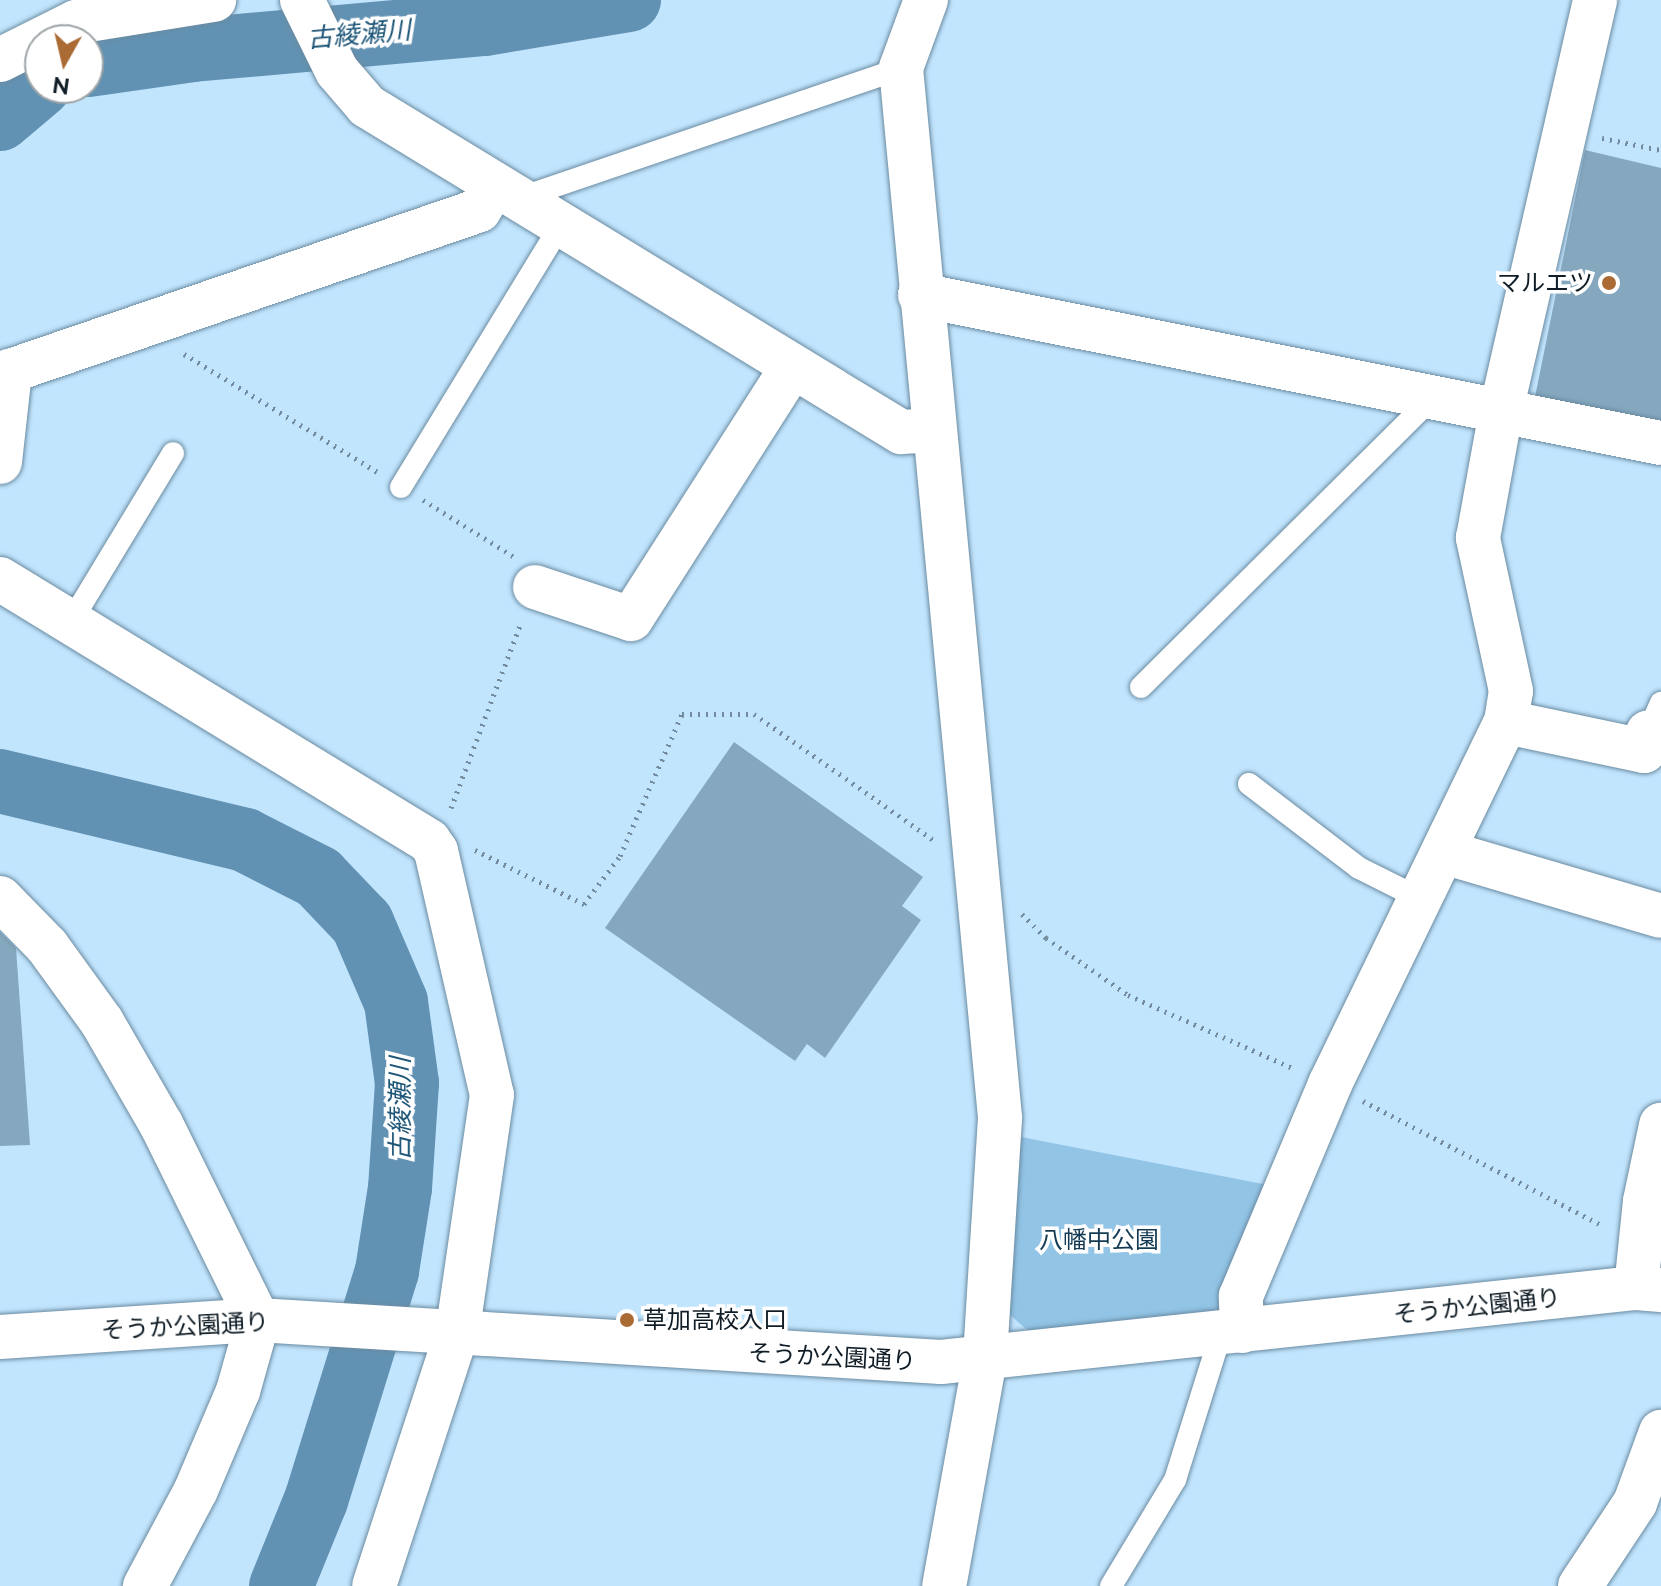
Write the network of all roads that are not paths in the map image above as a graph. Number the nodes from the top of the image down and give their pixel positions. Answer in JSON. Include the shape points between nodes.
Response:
{"nodes":[{"id":1,"x":214,"y":0,"type":"edge"},
{"id":2,"x":926,"y":0,"type":"edge"},
{"id":3,"x":1595,"y":0,"type":"edge"},
{"id":4,"x":304,"y":5,"type":"edge"},
{"id":5,"x":0,"y":60,"type":"edge"},
{"id":6,"x":901,"y":68,"type":"junction"},
{"id":7,"x":506,"y":192,"type":"junction"},
{"id":8,"x":561,"y":225,"type":"junction"},
{"id":9,"x":920,"y":295,"type":"junction"},
{"id":10,"x":792,"y":367,"type":"junction"},
{"id":11,"x":1434,"y":396,"type":"junction"},
{"id":12,"x":1501,"y":411,"type":"junction"},
{"id":13,"x":934,"y":430,"type":"junction"},
{"id":14,"x":1661,"y":443,"type":"edge"},
{"id":15,"x":173,"y":453,"type":"dead end"},
{"id":16,"x":0,"y":462,"type":"edge"},
{"id":17,"x":401,"y":487,"type":"road end"},
{"id":18,"x":0,"y":579,"type":"edge"},
{"id":19,"x":535,"y":587,"type":"road end"},
{"id":20,"x":72,"y":620,"type":"junction"},
{"id":21,"x":1141,"y":687,"type":"dead end"},
{"id":22,"x":1654,"y":718,"type":"edge"},
{"id":23,"x":1506,"y":722,"type":"junction"},
{"id":24,"x":1249,"y":784,"type":"dead end"},
{"id":25,"x":1444,"y":852,"type":"junction"},
{"id":26,"x":0,"y":898,"type":"edge"},
{"id":27,"x":1421,"y":899,"type":"junction"},
{"id":28,"x":1661,"y":916,"type":"edge"},
{"id":29,"x":1661,"y":1125,"type":"edge"},
{"id":30,"x":1649,"y":1289,"type":"edge"},
{"id":31,"x":276,"y":1321,"type":"junction"},
{"id":32,"x":444,"y":1329,"type":"junction"},
{"id":33,"x":1232,"y":1332,"type":"junction"},
{"id":34,"x":0,"y":1337,"type":"edge"},
{"id":35,"x":985,"y":1359,"type":"junction"},
{"id":36,"x":1661,"y":1432,"type":"edge"},
{"id":37,"x":145,"y":1586,"type":"edge"},
{"id":38,"x":377,"y":1586,"type":"edge"},
{"id":39,"x":944,"y":1586,"type":"edge"},
{"id":40,"x":1111,"y":1586,"type":"edge"},
{"id":41,"x":1580,"y":1586,"type":"edge"}],
"edges":[{"from":1,"to":5,"type":"street","via":[[76,22]]},
{"from":2,"to":6,"type":"street"},
{"from":3,"to":12,"type":"street"},
{"from":4,"to":7,"type":"street","via":[[337,71],[367,106]]},
{"from":6,"to":7,"type":"lane"},
{"from":6,"to":9,"type":"street"},
{"from":7,"to":8,"type":"street"},
{"from":7,"to":16,"type":"street","via":[[479,210],[10,371]]},
{"from":8,"to":10,"type":"street"},
{"from":8,"to":17,"type":"lane"},
{"from":9,"to":11,"type":"street"},
{"from":9,"to":13,"type":"street"},
{"from":10,"to":13,"type":"street","via":[[901,432]]},
{"from":10,"to":19,"type":"street","via":[[631,619]]},
{"from":11,"to":12,"type":"street"},
{"from":11,"to":21,"type":"lane"},
{"from":12,"to":14,"type":"street"},
{"from":12,"to":23,"type":"street","via":[[1478,538],[1511,691]]},
{"from":13,"to":35,"type":"street","via":[[1000,1118]]},
{"from":15,"to":20,"type":"lane"},
{"from":18,"to":20,"type":"street"},
{"from":20,"to":32,"type":"street","via":[[429,841],[436,851],[492,1095]]},
{"from":22,"to":23,"type":"street","via":[[1644,751]]},
{"from":23,"to":25,"type":"street"},
{"from":24,"to":27,"type":"lane","via":[[1359,868]]},
{"from":25,"to":27,"type":"street"},
{"from":25,"to":28,"type":"street"},
{"from":26,"to":31,"type":"street","via":[[47,946],[102,1022]]},
{"from":27,"to":33,"type":"street","via":[[1330,1084],[1241,1296]]},
{"from":29,"to":30,"type":"street","via":[[1645,1201]]},
{"from":30,"to":33,"type":"street","name":"そうか公園通り"},
{"from":31,"to":32,"type":"street","name":"そうか公園通り"},
{"from":31,"to":34,"type":"street","name":"そうか公園通り"},
{"from":31,"to":37,"type":"street"},
{"from":32,"to":35,"type":"street","name":"そうか公園通り","via":[[863,1361]]},
{"from":32,"to":38,"type":"street"},
{"from":33,"to":35,"type":"street","name":"そうか公園通り"},
{"from":33,"to":40,"type":"lane","via":[[1175,1480]]},
{"from":35,"to":39,"type":"street"},
{"from":36,"to":41,"type":"street","via":[[1635,1503]]}]}
